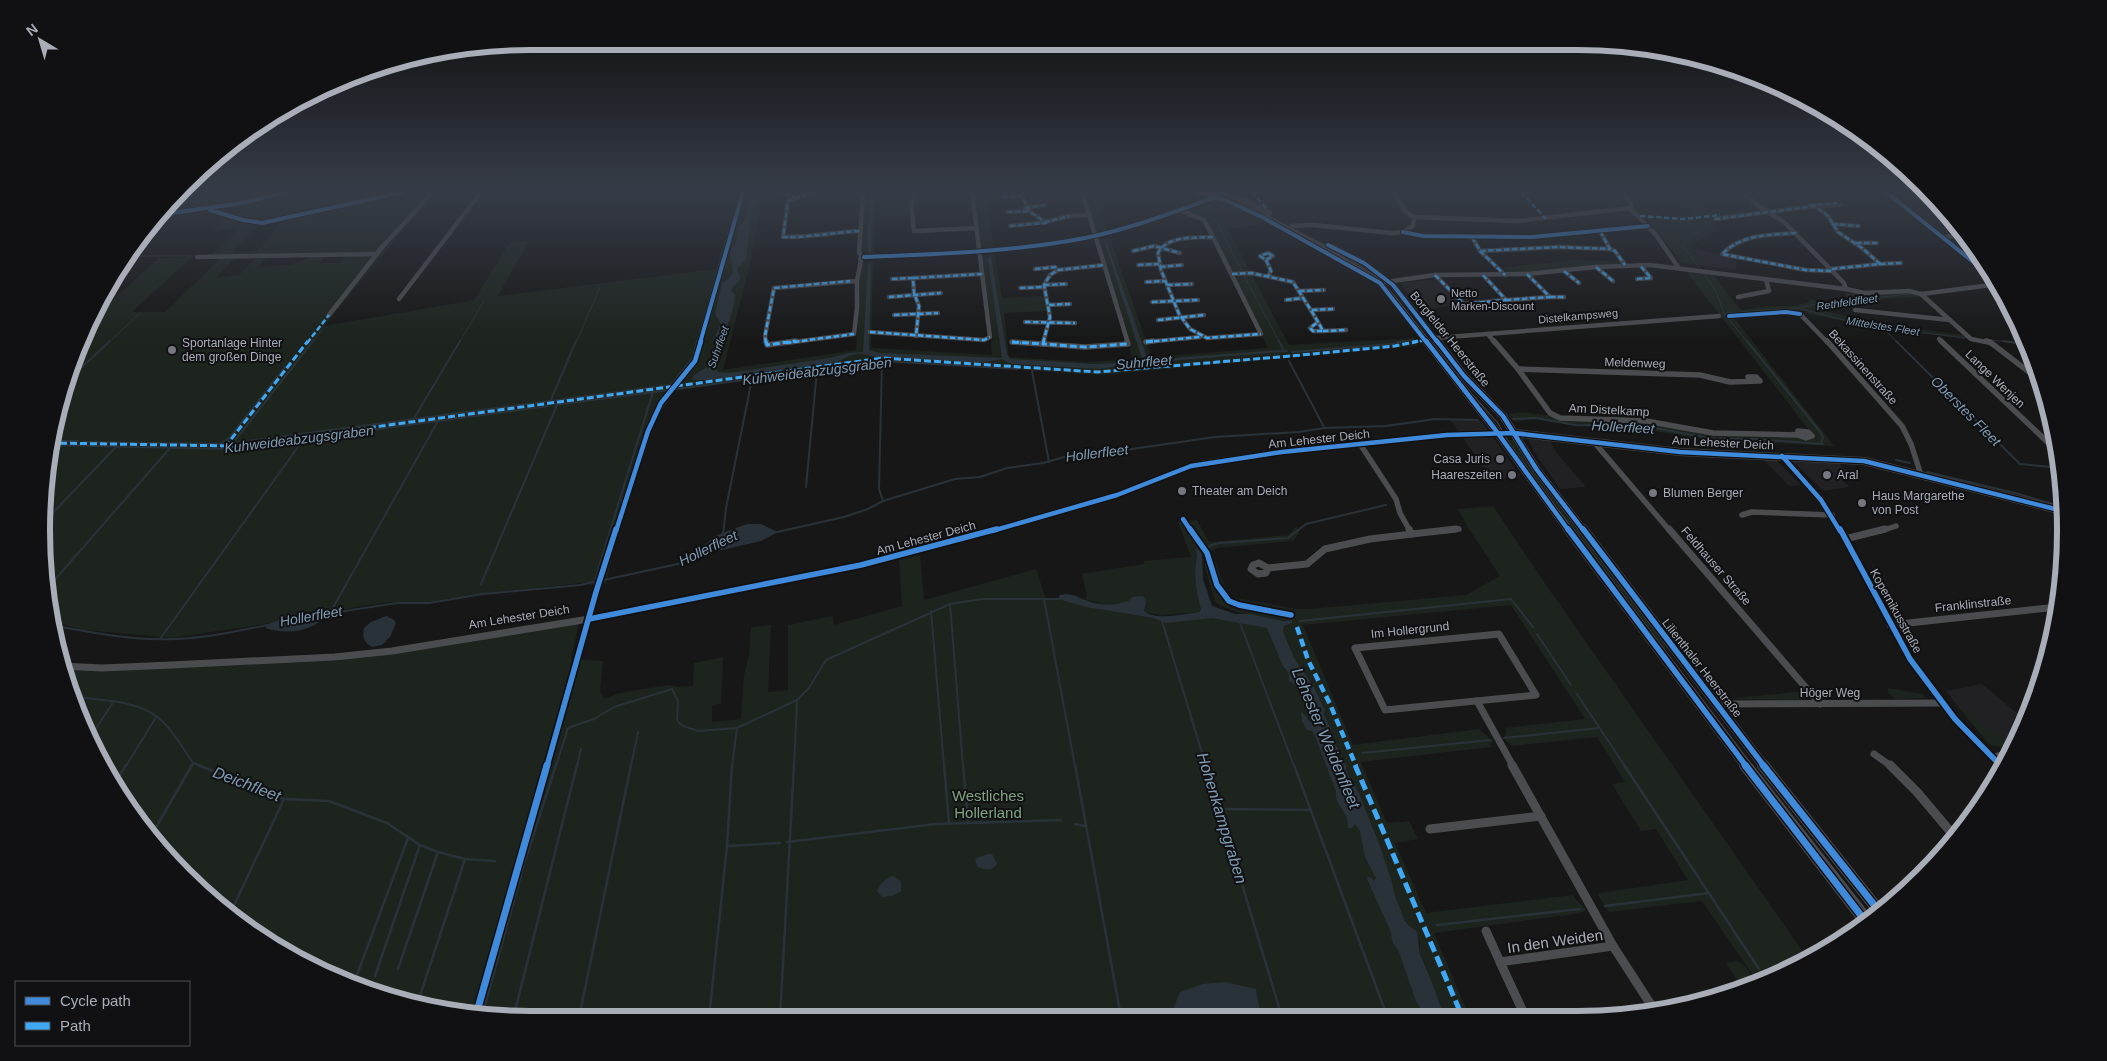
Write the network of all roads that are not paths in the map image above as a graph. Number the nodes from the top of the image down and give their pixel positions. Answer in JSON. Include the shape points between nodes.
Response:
{"nodes":[{"id":1,"x":389,"y":242,"type":"edge"},
{"id":2,"x":443,"y":242,"type":"edge"},
{"id":3,"x":860,"y":242,"type":"edge"},
{"id":4,"x":979,"y":242,"type":"edge"},
{"id":5,"x":1070,"y":242,"type":"edge"},
{"id":6,"x":1097,"y":242,"type":"edge"},
{"id":7,"x":1178,"y":242,"type":"edge"},
{"id":8,"x":1215,"y":242,"type":"edge"},
{"id":9,"x":1313,"y":242,"type":"edge"},
{"id":10,"x":1322,"y":242,"type":"edge"},
{"id":11,"x":1475,"y":242,"type":"edge"},
{"id":12,"x":1607,"y":242,"type":"edge"},
{"id":13,"x":1661,"y":242,"type":"edge"},
{"id":14,"x":1740,"y":242,"type":"edge"},
{"id":15,"x":1804,"y":242,"type":"edge"},
{"id":16,"x":1949,"y":242,"type":"edge"},
{"id":17,"x":1854,"y":243,"type":"joint"},
{"id":18,"x":1877,"y":243,"type":"dead end"},
{"id":19,"x":1160,"y":249,"type":"junction"},
{"id":20,"x":1610,"y":249,"type":"junction"},
{"id":21,"x":1133,"y":251,"type":"dead end"},
{"id":22,"x":1480,"y":251,"type":"junction"},
{"id":23,"x":980,"y":252,"type":"junction"},
{"id":24,"x":1180,"y":253,"type":"dead end"},
{"id":25,"x":378,"y":254,"type":"junction"},
{"id":26,"x":197,"y":257,"type":"dead end"},
{"id":27,"x":862,"y":259,"type":"junction"},
{"id":28,"x":1266,"y":260,"type":"dead end"},
{"id":29,"x":1901,"y":263,"type":"dead end"},
{"id":30,"x":1880,"y":264,"type":"junction"},
{"id":31,"x":1976,"y":264,"type":"edge"},
{"id":32,"x":1104,"y":265,"type":"junction"},
{"id":33,"x":1138,"y":265,"type":"dead end"},
{"id":34,"x":1160,"y":265,"type":"junction"},
{"id":35,"x":1182,"y":265,"type":"dead end"},
{"id":36,"x":1625,"y":265,"type":"junction"},
{"id":37,"x":1640,"y":265,"type":"junction"},
{"id":38,"x":1596,"y":267,"type":"junction"},
{"id":39,"x":1678,"y":267,"type":"junction"},
{"id":40,"x":1035,"y":270,"type":"dead end"},
{"id":41,"x":1058,"y":270,"type":"junction"},
{"id":42,"x":1832,"y":270,"type":"junction"},
{"id":43,"x":1564,"y":271,"type":"junction"},
{"id":44,"x":982,"y":274,"type":"junction"},
{"id":45,"x":1232,"y":274,"type":"junction"},
{"id":46,"x":1527,"y":274,"type":"junction"},
{"id":47,"x":1435,"y":275,"type":"junction"},
{"id":48,"x":1483,"y":275,"type":"junction"},
{"id":49,"x":1505,"y":275,"type":"junction"},
{"id":50,"x":1268,"y":276,"type":"junction"},
{"id":51,"x":913,"y":278,"type":"junction"},
{"id":52,"x":892,"y":279,"type":"dead end"},
{"id":53,"x":1637,"y":279,"type":"dead end"},
{"id":54,"x":1766,"y":279,"type":"junction"},
{"id":55,"x":858,"y":281,"type":"junction"},
{"id":56,"x":1146,"y":282,"type":"dead end"},
{"id":57,"x":1390,"y":282,"type":"junction"},
{"id":58,"x":1613,"y":282,"type":"dead end"},
{"id":59,"x":1166,"y":283,"type":"junction"},
{"id":60,"x":1380,"y":283,"type":"junction"},
{"id":61,"x":1579,"y":283,"type":"dead end"},
{"id":62,"x":1066,"y":284,"type":"dead end"},
{"id":63,"x":1192,"y":284,"type":"dead end"},
{"id":64,"x":1990,"y":285,"type":"edge"},
{"id":65,"x":1044,"y":286,"type":"junction"},
{"id":66,"x":1020,"y":288,"type":"dead end"},
{"id":67,"x":1846,"y":288,"type":"junction"},
{"id":68,"x":1324,"y":290,"type":"dead end"},
{"id":69,"x":1299,"y":291,"type":"junction"},
{"id":70,"x":940,"y":293,"type":"dead end"},
{"id":71,"x":1921,"y":294,"type":"junction"},
{"id":72,"x":915,"y":295,"type":"junction"},
{"id":73,"x":889,"y":297,"type":"dead end"},
{"id":74,"x":1550,"y":297,"type":"junction"},
{"id":75,"x":1564,"y":297,"type":"dead end"},
{"id":76,"x":1738,"y":297,"type":"dead end"},
{"id":77,"x":1303,"y":298,"type":"junction"},
{"id":78,"x":399,"y":299,"type":"dead end"},
{"id":79,"x":1174,"y":300,"type":"junction"},
{"id":80,"x":1198,"y":300,"type":"dead end"},
{"id":81,"x":1286,"y":300,"type":"dead end"},
{"id":82,"x":1506,"y":300,"type":"junction"},
{"id":83,"x":1152,"y":302,"type":"dead end"},
{"id":84,"x":1070,"y":304,"type":"dead end"},
{"id":85,"x":1049,"y":305,"type":"junction"},
{"id":86,"x":1333,"y":309,"type":"dead end"},
{"id":87,"x":1312,"y":310,"type":"junction"},
{"id":88,"x":1855,"y":310,"type":"dead end"},
{"id":89,"x":938,"y":313,"type":"dead end"},
{"id":90,"x":917,"y":314,"type":"junction"},
{"id":91,"x":1800,"y":314,"type":"dead end"},
{"id":92,"x":330,"y":315,"type":"dead end"},
{"id":93,"x":894,"y":315,"type":"dead end"},
{"id":94,"x":1204,"y":315,"type":"dead end"},
{"id":95,"x":1719,"y":316,"type":"dead end"},
{"id":96,"x":1181,"y":318,"type":"junction"},
{"id":97,"x":1158,"y":320,"type":"dead end"},
{"id":98,"x":1950,"y":320,"type":"junction"},
{"id":99,"x":1025,"y":322,"type":"dead end"},
{"id":100,"x":1049,"y":322,"type":"junction"},
{"id":101,"x":1318,"y":322,"type":"junction"},
{"id":102,"x":1075,"y":324,"type":"dead end"},
{"id":103,"x":1346,"y":330,"type":"dead end"},
{"id":104,"x":1323,"y":331,"type":"junction"},
{"id":105,"x":870,"y":332,"type":"dead end"},
{"id":106,"x":1488,"y":334,"type":"junction"},
{"id":107,"x":916,"y":336,"type":"junction"},
{"id":108,"x":1200,"y":337,"type":"junction"},
{"id":109,"x":1435,"y":338,"type":"junction"},
{"id":110,"x":1939,"y":339,"type":"dead end"},
{"id":111,"x":1012,"y":342,"type":"dead end"},
{"id":112,"x":1146,"y":342,"type":"dead end"},
{"id":113,"x":1043,"y":344,"type":"junction"},
{"id":114,"x":1518,"y":369,"type":"junction"},
{"id":115,"x":2030,"y":373,"type":"edge"},
{"id":116,"x":1750,"y":381,"type":"dead end"},
{"id":117,"x":1499,"y":434,"type":"junction"},
{"id":118,"x":1514,"y":434,"type":"junction"},
{"id":119,"x":1798,"y":434,"type":"dead end"},
{"id":120,"x":1594,"y":442,"type":"junction"},
{"id":121,"x":1360,"y":444,"type":"junction"},
{"id":122,"x":2049,"y":446,"type":"edge"},
{"id":123,"x":1782,"y":456,"type":"junction"},
{"id":124,"x":1921,"y":475,"type":"junction"},
{"id":125,"x":2056,"y":509,"type":"edge"},
{"id":126,"x":1742,"y":515,"type":"dead end"},
{"id":127,"x":1832,"y":515,"type":"junction"},
{"id":128,"x":1896,"y":526,"type":"dead end"},
{"id":129,"x":1459,"y":529,"type":"dead end"},
{"id":130,"x":1412,"y":534,"type":"junction"},
{"id":131,"x":1845,"y":538,"type":"junction"},
{"id":132,"x":1268,"y":568,"type":"dead end"},
{"id":133,"x":2050,"y":609,"type":"edge"},
{"id":134,"x":1890,"y":625,"type":"junction"},
{"id":135,"x":70,"y":666,"type":"edge"},
{"id":136,"x":1478,"y":700,"type":"junction"},
{"id":137,"x":1943,"y":703,"type":"junction"},
{"id":138,"x":1718,"y":704,"type":"junction"},
{"id":139,"x":1820,"y":704,"type":"junction"},
{"id":140,"x":1874,"y":754,"type":"dead end"},
{"id":141,"x":2001,"y":755,"type":"edge"},
{"id":142,"x":1992,"y":756,"type":"junction"},
{"id":143,"x":1997,"y":762,"type":"edge"},
{"id":144,"x":1541,"y":816,"type":"junction"},
{"id":145,"x":1430,"y":829,"type":"dead end"},
{"id":146,"x":1951,"y":832,"type":"edge"},
{"id":147,"x":1875,"y":907,"type":"edge"},
{"id":148,"x":1862,"y":917,"type":"edge"},
{"id":149,"x":1486,"y":931,"type":"dead end"},
{"id":150,"x":1613,"y":946,"type":"junction"},
{"id":151,"x":1500,"y":962,"type":"junction"},
{"id":152,"x":1651,"y":1005,"type":"edge"},
{"id":153,"x":1523,"y":1011,"type":"edge"}],
"edges":[{"from":1,"to":25,"type":"street"},
{"from":2,"to":78,"type":"street"},
{"from":3,"to":27,"type":"street"},
{"from":4,"to":23,"type":"street"},
{"from":5,"to":23,"type":"street"},
{"from":6,"to":32,"type":"street"},
{"from":7,"to":19,"type":"street"},
{"from":8,"to":45,"type":"street"},
{"from":9,"to":60,"type":"main road","name":"Borgfelder Heerstraße"},
{"from":10,"to":57,"type":"main road","name":"Borgfelder Heerstraße","via":[[1364,263]]},
{"from":11,"to":22,"type":"street"},
{"from":12,"to":20,"type":"street"},
{"from":13,"to":39,"type":"street"},
{"from":14,"to":42,"type":"street","via":[[1722,254],[1806,270]]},
{"from":15,"to":42,"type":"street"},
{"from":16,"to":31,"type":"street"},
{"from":17,"to":18,"type":"street"},
{"from":17,"to":30,"type":"street"},
{"from":19,"to":21,"type":"street","via":[[1154,246]]},
{"from":19,"to":24,"type":"street"},
{"from":19,"to":34,"type":"street"},
{"from":20,"to":22,"type":"street","via":[[1558,246]]},
{"from":20,"to":36,"type":"street"},
{"from":22,"to":49,"type":"street"},
{"from":23,"to":27,"type":"street"},
{"from":23,"to":44,"type":"street"},
{"from":25,"to":26,"type":"street"},
{"from":25,"to":92,"type":"street"},
{"from":27,"to":55,"type":"street","via":[[858,264]]},
{"from":28,"to":50,"type":"street","via":[[1272,271]]},
{"from":29,"to":30,"type":"street"},
{"from":30,"to":42,"type":"street"},
{"from":32,"to":41,"type":"street"},
{"from":32,"to":113,"type":"street","via":[[1128,344],[1085,347]]},
{"from":33,"to":34,"type":"street"},
{"from":34,"to":35,"type":"street"},
{"from":34,"to":59,"type":"street"},
{"from":36,"to":37,"type":"street"},
{"from":36,"to":38,"type":"street"},
{"from":37,"to":39,"type":"street"},
{"from":37,"to":53,"type":"street","via":[[1650,278]]},
{"from":38,"to":43,"type":"street"},
{"from":38,"to":58,"type":"street"},
{"from":39,"to":54,"type":"street"},
{"from":40,"to":41,"type":"street","via":[[1055,267]]},
{"from":41,"to":65,"type":"street","via":[[1047,276]]},
{"from":42,"to":67,"type":"street"},
{"from":43,"to":46,"type":"street"},
{"from":43,"to":61,"type":"street"},
{"from":44,"to":51,"type":"street"},
{"from":44,"to":107,"type":"street","via":[[990,337],[984,340]]},
{"from":45,"to":50,"type":"street"},
{"from":45,"to":108,"type":"street","via":[[1261,334]]},
{"from":46,"to":49,"type":"street"},
{"from":46,"to":74,"type":"street"},
{"from":47,"to":48,"type":"street"},
{"from":47,"to":57,"type":"street"},
{"from":47,"to":82,"type":"street","via":[[1464,304]]},
{"from":48,"to":49,"type":"street"},
{"from":48,"to":82,"type":"street"},
{"from":50,"to":69,"type":"street","via":[[1293,282]]},
{"from":51,"to":52,"type":"street"},
{"from":51,"to":72,"type":"street"},
{"from":54,"to":67,"type":"street"},
{"from":54,"to":76,"type":"street","via":[[1769,291]]},
{"from":55,"to":55,"type":"street","via":[[854,334],[766,345],[774,288]]},
{"from":56,"to":59,"type":"street"},
{"from":57,"to":60,"type":"street"},
{"from":57,"to":109,"type":"main road","name":"Borgfelder Heerstraße"},
{"from":59,"to":63,"type":"street"},
{"from":59,"to":79,"type":"street"},
{"from":60,"to":117,"type":"main road","name":"Borgfelder Heerstraße"},
{"from":62,"to":65,"type":"street"},
{"from":64,"to":71,"type":"street"},
{"from":65,"to":66,"type":"street"},
{"from":65,"to":85,"type":"street"},
{"from":67,"to":71,"type":"street","via":[[1864,293],[1909,291]]},
{"from":68,"to":69,"type":"street"},
{"from":69,"to":77,"type":"street"},
{"from":70,"to":72,"type":"street"},
{"from":71,"to":98,"type":"street"},
{"from":72,"to":73,"type":"street"},
{"from":72,"to":90,"type":"street","via":[[919,306]]},
{"from":74,"to":75,"type":"street"},
{"from":74,"to":82,"type":"street"},
{"from":77,"to":81,"type":"street"},
{"from":77,"to":87,"type":"street"},
{"from":79,"to":80,"type":"street"},
{"from":79,"to":83,"type":"street"},
{"from":79,"to":96,"type":"street"},
{"from":84,"to":85,"type":"street"},
{"from":85,"to":100,"type":"street"},
{"from":86,"to":87,"type":"street"},
{"from":87,"to":101,"type":"street"},
{"from":88,"to":98,"type":"street"},
{"from":89,"to":90,"type":"street"},
{"from":90,"to":93,"type":"street"},
{"from":90,"to":107,"type":"street"},
{"from":91,"to":124,"type":"street","name":"Bekassinenstraße","via":[[1902,426]]},
{"from":94,"to":96,"type":"street"},
{"from":95,"to":106,"type":"street","name":"Distelkampsweg"},
{"from":96,"to":97,"type":"street"},
{"from":96,"to":108,"type":"street"},
{"from":98,"to":115,"type":"street","via":[[1971,339],[1990,342]]},
{"from":99,"to":100,"type":"street"},
{"from":100,"to":102,"type":"street"},
{"from":100,"to":113,"type":"street"},
{"from":101,"to":104,"type":"street"},
{"from":101,"to":104,"type":"street","via":[[1310,328],[1313,332]]},
{"from":103,"to":104,"type":"street"},
{"from":105,"to":107,"type":"street"},
{"from":106,"to":109,"type":"street","name":"Distelkampsweg"},
{"from":106,"to":114,"type":"street","name":"Am Distelkamp"},
{"from":108,"to":112,"type":"street"},
{"from":109,"to":118,"type":"main road","name":"Borgfelder Heerstraße","via":[[1468,380],[1503,416]]},
{"from":110,"to":122,"type":"street","name":"Lange Wenjen"},
{"from":111,"to":113,"type":"street"},
{"from":114,"to":116,"type":"street","name":"Meldenweg","via":[[1700,375],[1730,382]]},
{"from":114,"to":119,"type":"street","name":"Am Distelkamp","via":[[1550,413],[1560,418],[1646,420],[1713,433]]},
{"from":117,"to":118,"type":"street","name":"Am Lehester Deich"},
{"from":117,"to":121,"type":"street","name":"Am Lehester Deich","via":[[1447,435]]},
{"from":117,"to":148,"type":"main road","name":"Lilienthaler Heerstraße","via":[[1693,697]]},
{"from":118,"to":120,"type":"main road","name":"Am Lehester Deich"},
{"from":118,"to":138,"type":"main road","name":"Lilienthaler Heerstraße","via":[[1537,470]]},
{"from":120,"to":123,"type":"main road","name":"Am Lehester Deich","via":[[1680,452]]},
{"from":120,"to":139,"type":"street","name":"Feldhauser Straße"},
{"from":121,"to":130,"type":"street","via":[[1396,499]]},
{"from":121,"to":135,"type":"street","name":"Am Lehester Deich","via":[[1191,466],[1117,495],[953,542],[861,565],[589,619],[335,657],[102,668]]},
{"from":123,"to":124,"type":"main road","name":"Am Lehester Deich","via":[[1864,461]]},
{"from":123,"to":127,"type":"street","name":"Kopernikusstraße"},
{"from":124,"to":125,"type":"main road","name":"Am Lehester Deich"},
{"from":126,"to":127,"type":"street","via":[[1752,512]]},
{"from":127,"to":131,"type":"street","name":"Kopernikusstraße"},
{"from":128,"to":131,"type":"street"},
{"from":129,"to":130,"type":"street"},
{"from":130,"to":132,"type":"street","via":[[1325,549],[1307,564]]},
{"from":131,"to":134,"type":"street","name":"Kopernikusstraße"},
{"from":133,"to":134,"type":"street","name":"Franklinstraße"},
{"from":134,"to":137,"type":"street","name":"Kopernikusstraße","via":[[1910,659]]},
{"from":136,"to":136,"type":"street","name":"Im Hollergrund","via":[[1384,710],[1355,648],[1499,634],[1536,694]]},
{"from":136,"to":144,"type":"street"},
{"from":137,"to":139,"type":"street","name":"Höger Weg"},
{"from":137,"to":142,"type":"street","name":"Kopernikusstraße"},
{"from":138,"to":139,"type":"street","name":"Höger Weg"},
{"from":138,"to":147,"type":"main road","name":"Lilienthaler Heerstraße"},
{"from":140,"to":146,"type":"street","via":[[1886,760]]},
{"from":141,"to":142,"type":"street"},
{"from":142,"to":143,"type":"street","name":"Kopernikusstraße"},
{"from":144,"to":145,"type":"street"},
{"from":144,"to":150,"type":"street"},
{"from":149,"to":151,"type":"street","name":"In den Weiden"},
{"from":150,"to":151,"type":"street","name":"In den Weiden"},
{"from":150,"to":152,"type":"street"},
{"from":151,"to":153,"type":"street","name":"In den Weiden"}]}
